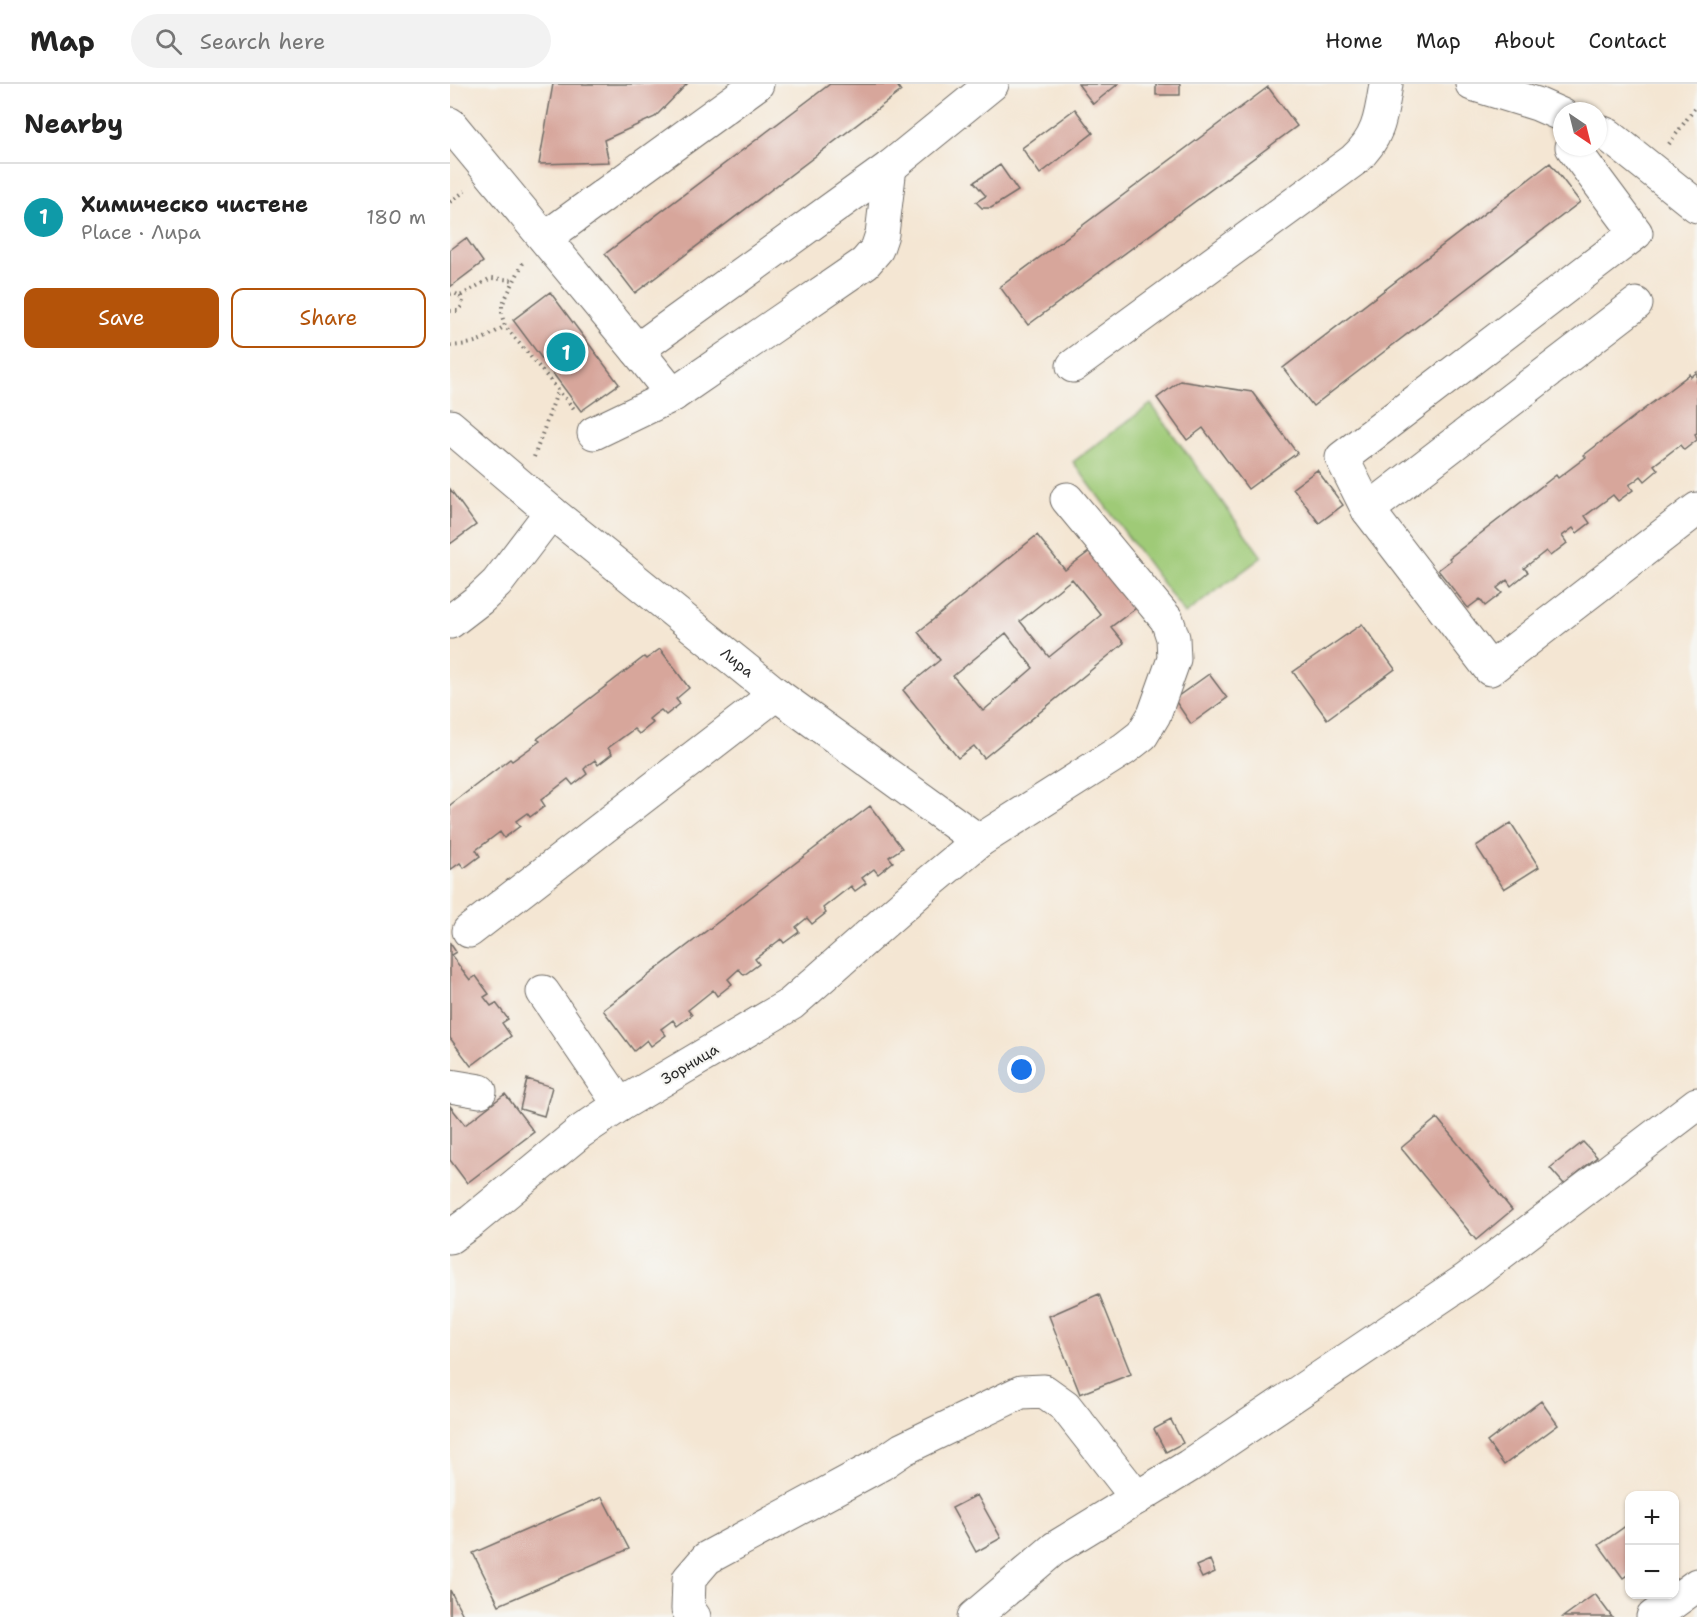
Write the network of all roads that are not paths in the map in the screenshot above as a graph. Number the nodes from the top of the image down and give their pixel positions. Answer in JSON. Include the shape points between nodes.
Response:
{"nodes":[{"id":1,"x":757,"y":84,"type":"edge"},
{"id":2,"x":992,"y":84,"type":"edge"},
{"id":3,"x":1386,"y":84,"type":"edge"},
{"id":4,"x":1472,"y":84,"type":"edge"},
{"id":5,"x":1521,"y":100,"type":"junction"},
{"id":6,"x":1553,"y":111,"type":"edge"},
{"id":7,"x":450,"y":124,"type":"edge"},
{"id":8,"x":1553,"y":126,"type":"edge"},
{"id":9,"x":1607,"y":135,"type":"edge"},
{"id":10,"x":1579,"y":156,"type":"edge"},
{"id":11,"x":890,"y":167,"type":"junction"},
{"id":12,"x":1697,"y":206,"type":"edge"},
{"id":13,"x":545,"y":238,"type":"junction"},
{"id":14,"x":1636,"y":304,"type":"dead end"},
{"id":15,"x":637,"y":350,"type":"junction"},
{"id":16,"x":1073,"y":366,"type":"dead end"},
{"id":17,"x":673,"y":395,"type":"junction"},
{"id":18,"x":450,"y":426,"type":"edge"},
{"id":19,"x":594,"y":433,"type":"road end"},
{"id":20,"x":1067,"y":499,"type":"dead end"},
{"id":21,"x":1697,"y":509,"type":"edge"},
{"id":22,"x":1368,"y":510,"type":"junction"},
{"id":23,"x":550,"y":512,"type":"junction"},
{"id":24,"x":450,"y":622,"type":"edge"},
{"id":25,"x":776,"y":693,"type":"junction"},
{"id":26,"x":979,"y":841,"type":"junction"},
{"id":27,"x":469,"y":931,"type":"dead end"},
{"id":28,"x":543,"y":992,"type":"dead end"},
{"id":29,"x":1697,"y":1104,"type":"edge"},
{"id":30,"x":620,"y":1106,"type":"junction"},
{"id":31,"x":450,"y":1237,"type":"edge"},
{"id":32,"x":1137,"y":1498,"type":"junction"},
{"id":33,"x":1697,"y":1585,"type":"edge"},
{"id":34,"x":694,"y":1617,"type":"edge"},
{"id":35,"x":974,"y":1617,"type":"edge"},
{"id":36,"x":1653,"y":1617,"type":"edge"}],
"edges":[{"from":1,"to":13,"type":"street"},
{"from":2,"to":11,"type":"street"},
{"from":3,"to":16,"type":"street","via":[[1375,135],[1367,149]]},
{"from":4,"to":5,"type":"street"},
{"from":5,"to":6,"type":"street"},
{"from":5,"to":8,"type":"street"},
{"from":7,"to":13,"type":"street"},
{"from":9,"to":12,"type":"street"},
{"from":10,"to":22,"type":"street","via":[[1636,233],[1342,458]]},
{"from":11,"to":15,"type":"street"},
{"from":11,"to":17,"type":"street","via":[[882,234],[866,263]]},
{"from":13,"to":15,"type":"street"},
{"from":14,"to":22,"type":"street"},
{"from":15,"to":17,"type":"street"},
{"from":17,"to":19,"type":"street"},
{"from":18,"to":23,"type":"street","name":"Лира"},
{"from":20,"to":26,"type":"street","via":[[1167,620],[1174,660],[1154,715],[1142,735]]},
{"from":21,"to":22,"type":"street","via":[[1490,669]]},
{"from":23,"to":24,"type":"street","via":[[497,583]]},
{"from":23,"to":25,"type":"street","name":"Лира"},
{"from":25,"to":26,"type":"street","name":"Лира"},
{"from":25,"to":27,"type":"street"},
{"from":26,"to":30,"type":"street","name":"Зорница","via":[[791,1004]]},
{"from":28,"to":30,"type":"street"},
{"from":29,"to":32,"type":"street","via":[[1467,1279]]},
{"from":30,"to":31,"type":"street","name":"Зорница","via":[[580,1132]]},
{"from":32,"to":34,"type":"street","via":[[1065,1406],[1044,1391],[1021,1392],[903,1449],[707,1558],[689,1579],[688,1609]]},
{"from":32,"to":35,"type":"street","via":[[1055,1548]]},
{"from":33,"to":36,"type":"street"}]}
